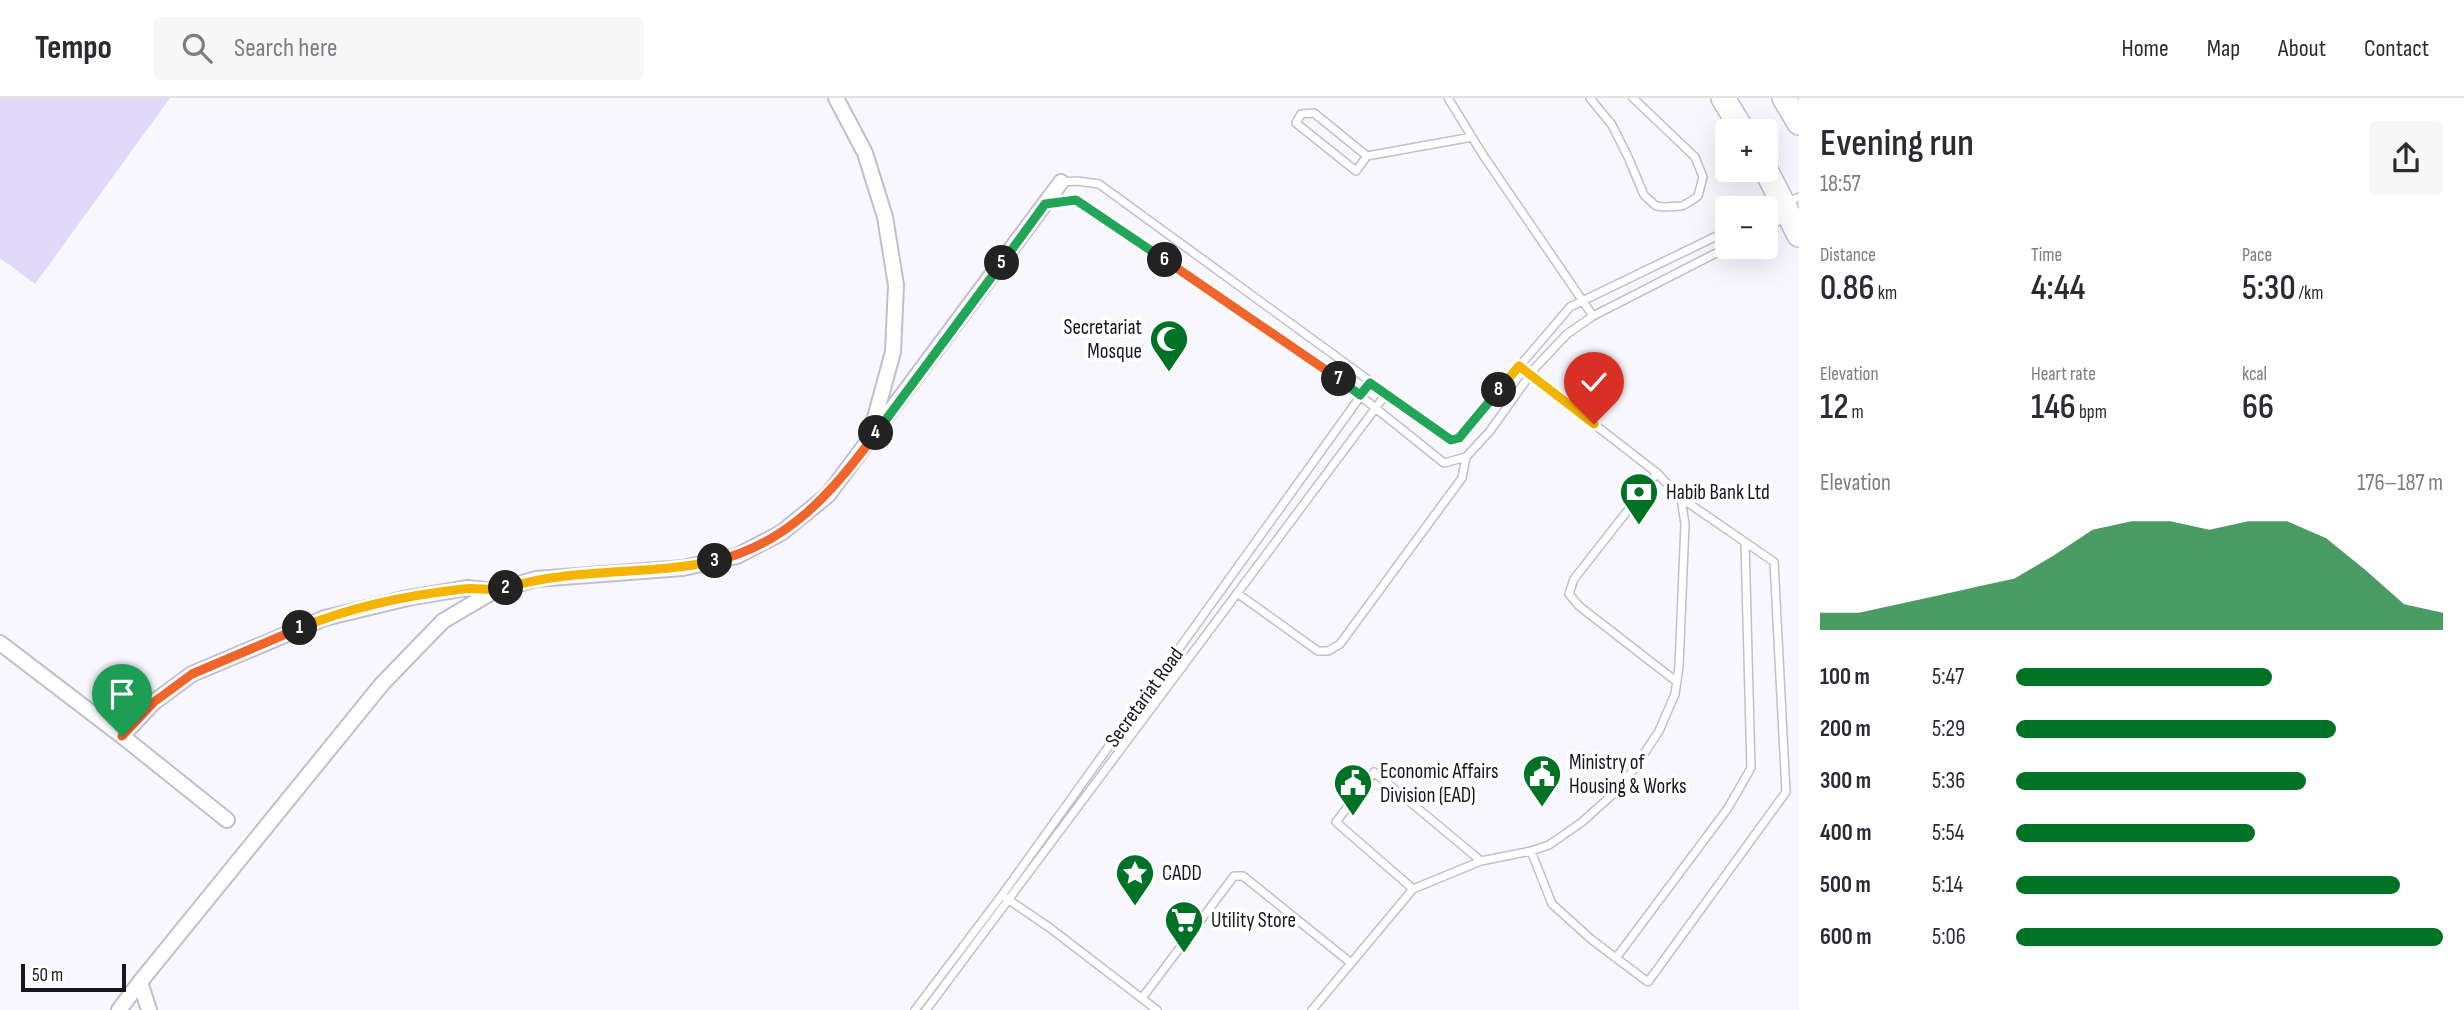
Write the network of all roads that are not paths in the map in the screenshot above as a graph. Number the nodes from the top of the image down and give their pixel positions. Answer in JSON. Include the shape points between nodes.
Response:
{"nodes":[{"id":1,"x":836,"y":98,"type":"edge"},
{"id":2,"x":1448,"y":98,"type":"edge"},
{"id":3,"x":1590,"y":98,"type":"edge"},
{"id":4,"x":1633,"y":98,"type":"edge"},
{"id":5,"x":1723,"y":98,"type":"edge"},
{"id":6,"x":1784,"y":98,"type":"edge"},
{"id":7,"x":1736,"y":119,"type":"edge"},
{"id":8,"x":1799,"y":123,"type":"edge"},
{"id":9,"x":1472,"y":136,"type":"junction"},
{"id":10,"x":1367,"y":156,"type":"junction"},
{"id":11,"x":1772,"y":182,"type":"edge"},
{"id":12,"x":1062,"y":183,"type":"joint"},
{"id":13,"x":1045,"y":204,"type":"junction"},
{"id":14,"x":1789,"y":213,"type":"edge"},
{"id":15,"x":1715,"y":238,"type":"edge"},
{"id":16,"x":1715,"y":254,"type":"edge"},
{"id":17,"x":1583,"y":300,"type":"junction"},
{"id":18,"x":1592,"y":316,"type":"junction"},
{"id":19,"x":1519,"y":366,"type":"junction"},
{"id":20,"x":1531,"y":374,"type":"junction"},
{"id":21,"x":1370,"y":383,"type":"junction"},
{"id":22,"x":1386,"y":394,"type":"junction"},
{"id":23,"x":1360,"y":395,"type":"junction"},
{"id":24,"x":1376,"y":407,"type":"junction"},
{"id":25,"x":868,"y":445,"type":"junction"},
{"id":26,"x":1465,"y":457,"type":"junction"},
{"id":27,"x":1657,"y":473,"type":"junction"},
{"id":28,"x":1681,"y":498,"type":"junction"},
{"id":29,"x":1745,"y":543,"type":"junction"},
{"id":30,"x":494,"y":591,"type":"junction"},
{"id":31,"x":1237,"y":593,"type":"junction"},
{"id":32,"x":0,"y":643,"type":"edge"},
{"id":33,"x":1677,"y":682,"type":"junction"},
{"id":34,"x":122,"y":736,"type":"junction"},
{"id":35,"x":227,"y":820,"type":"dead end"},
{"id":36,"x":1531,"y":851,"type":"junction"},
{"id":37,"x":1481,"y":861,"type":"junction"},
{"id":38,"x":1413,"y":889,"type":"junction"},
{"id":39,"x":1005,"y":897,"type":"junction"},
{"id":40,"x":1616,"y":958,"type":"junction"},
{"id":41,"x":1351,"y":963,"type":"junction"},
{"id":42,"x":140,"y":982,"type":"junction"},
{"id":43,"x":1142,"y":998,"type":"junction"},
{"id":44,"x":119,"y":1010,"type":"edge"},
{"id":45,"x":149,"y":1010,"type":"edge"},
{"id":46,"x":915,"y":1010,"type":"edge"},
{"id":47,"x":926,"y":1010,"type":"edge"},
{"id":48,"x":1157,"y":1010,"type":"edge"},
{"id":49,"x":1312,"y":1010,"type":"edge"}],
"edges":[{"from":1,"to":25,"type":"street","via":[[865,153],[884,217],[896,285],[893,352]]},
{"from":2,"to":9,"type":"lane"},
{"from":3,"to":4,"type":"lane","via":[[1612,125],[1650,201],[1672,207],[1691,201],[1698,196],[1703,177],[1695,157]]},
{"from":5,"to":7,"type":"main road"},
{"from":6,"to":8,"type":"main road"},
{"from":9,"to":10,"type":"lane"},
{"from":9,"to":17,"type":"lane"},
{"from":10,"to":10,"type":"lane","via":[[1314,113],[1301,114],[1296,123],[1356,171]]},
{"from":11,"to":14,"type":"main road"},
{"from":12,"to":13,"type":"street"},
{"from":12,"to":21,"type":"lane","via":[[1099,184]]},
{"from":13,"to":23,"type":"lane","via":[[1076,200]]},
{"from":13,"to":25,"type":"street"},
{"from":15,"to":17,"type":"lane"},
{"from":16,"to":18,"type":"lane"},
{"from":17,"to":18,"type":"lane"},
{"from":17,"to":19,"type":"lane","via":[[1570,307]]},
{"from":18,"to":20,"type":"lane","via":[[1567,334]]},
{"from":19,"to":20,"type":"lane"},
{"from":19,"to":22,"type":"lane","via":[[1459,438],[1451,440]]},
{"from":20,"to":26,"type":"lane"},
{"from":20,"to":27,"type":"lane"},
{"from":21,"to":22,"type":"lane"},
{"from":21,"to":23,"type":"lane","name":"Secretariat Road"},
{"from":22,"to":24,"type":"lane","name":"Secretariat Road"},
{"from":23,"to":24,"type":"lane"},
{"from":23,"to":39,"type":"lane","name":"Secretariat Road"},
{"from":24,"to":26,"type":"lane","via":[[1444,463]]},
{"from":24,"to":31,"type":"lane","name":"Secretariat Road"},
{"from":25,"to":30,"type":"street","via":[[828,495],[781,533],[737,556],[683,568],[536,579]]},
{"from":26,"to":31,"type":"lane","via":[[1462,478],[1340,644],[1318,651]]},
{"from":27,"to":28,"type":"lane"},
{"from":27,"to":33,"type":"lane","via":[[1574,579],[1569,594]]},
{"from":28,"to":29,"type":"lane"},
{"from":28,"to":33,"type":"lane","via":[[1685,524]]},
{"from":29,"to":40,"type":"lane","via":[[1751,768],[1728,808]]},
{"from":29,"to":40,"type":"lane","via":[[1774,562],[1786,792],[1648,982]]},
{"from":30,"to":34,"type":"street","via":[[467,588],[325,618],[192,674],[154,702]]},
{"from":30,"to":42,"type":"street","via":[[443,621],[382,684]]},
{"from":31,"to":39,"type":"lane","name":"Secretariat Road"},
{"from":32,"to":34,"type":"street"},
{"from":33,"to":36,"type":"lane","via":[[1659,731],[1612,795],[1549,845]]},
{"from":34,"to":35,"type":"street"},
{"from":36,"to":37,"type":"lane"},
{"from":36,"to":40,"type":"lane","via":[[1552,904]]},
{"from":37,"to":38,"type":"lane"},
{"from":37,"to":38,"type":"lane","via":[[1374,772],[1336,822]]},
{"from":38,"to":41,"type":"lane"},
{"from":39,"to":43,"type":"lane"},
{"from":39,"to":46,"type":"lane","name":"Secretariat Road"},
{"from":39,"to":47,"type":"lane","name":"Secretariat Road"},
{"from":41,"to":43,"type":"lane","via":[[1242,876],[1234,876]]},
{"from":41,"to":49,"type":"lane"},
{"from":42,"to":44,"type":"street"},
{"from":42,"to":45,"type":"street"},
{"from":43,"to":48,"type":"lane"}]}
